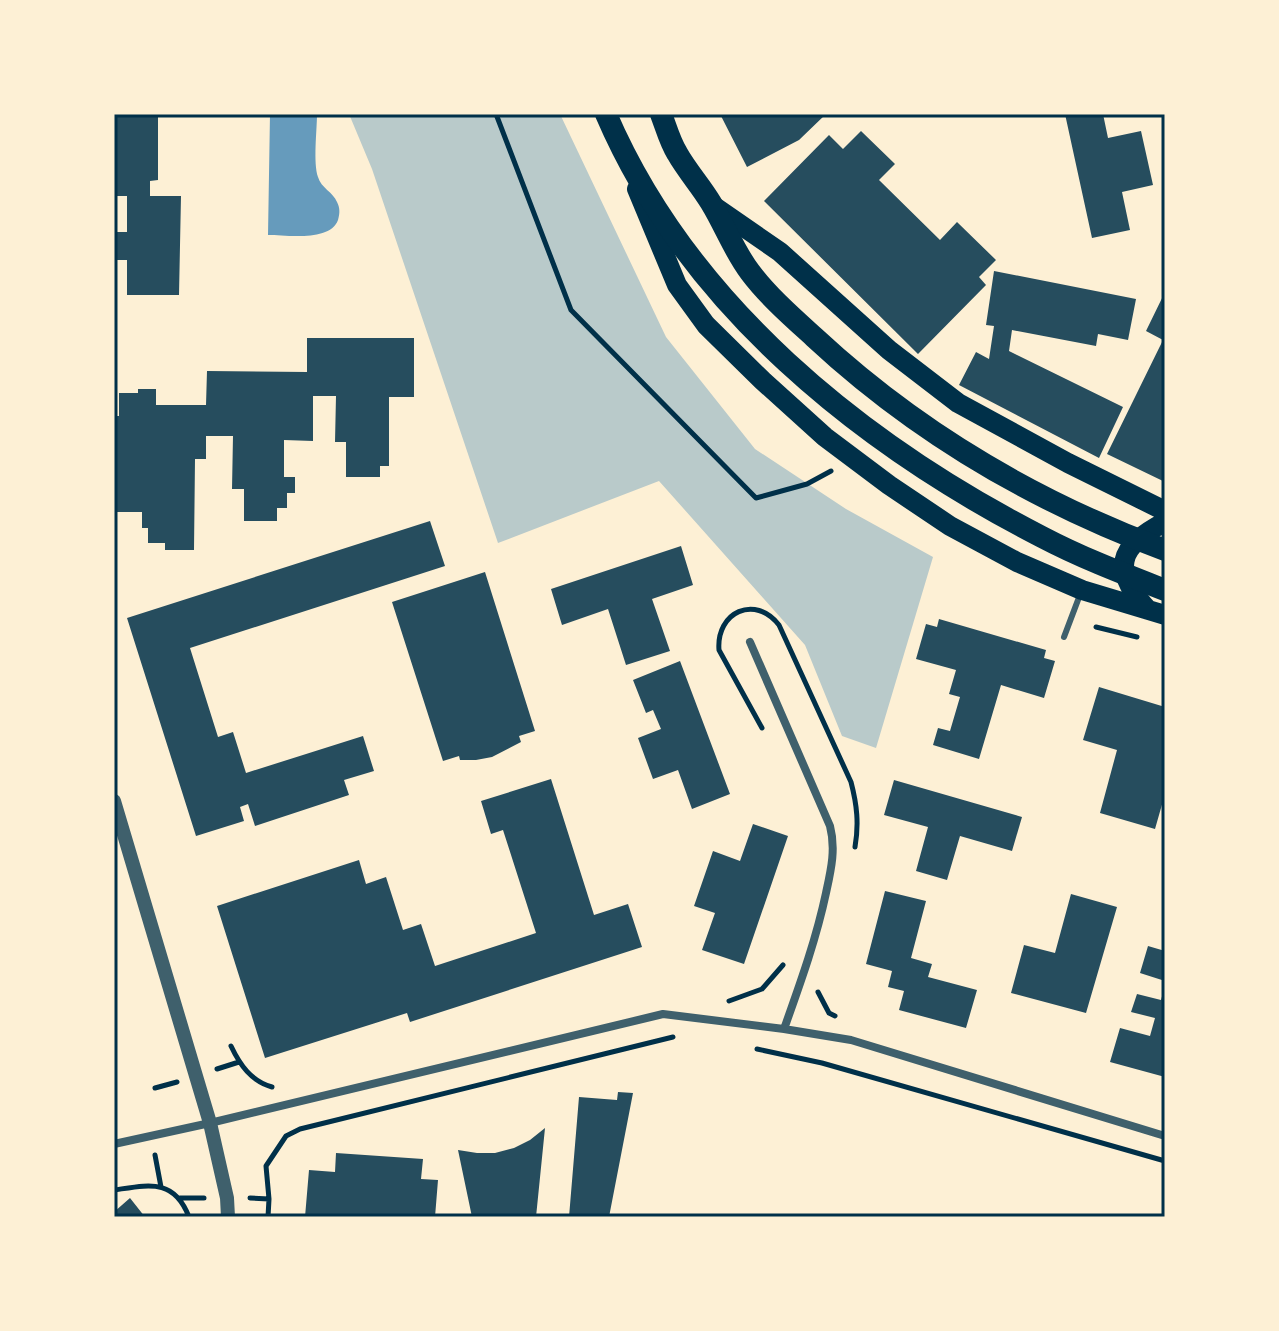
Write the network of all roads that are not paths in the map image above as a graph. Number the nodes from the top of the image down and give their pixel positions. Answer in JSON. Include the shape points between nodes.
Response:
{"nodes":[{"id":1,"x":606,"y":114,"type":"edge"},
{"id":2,"x":661,"y":114,"type":"edge"},
{"id":3,"x":619,"y":145,"type":"junction"},
{"id":4,"x":712,"y":205,"type":"junction"},
{"id":5,"x":1165,"y":511,"type":"edge"},
{"id":6,"x":1165,"y":522,"type":"edge"},
{"id":7,"x":1165,"y":550,"type":"edge"},
{"id":8,"x":1082,"y":590,"type":"junction"},
{"id":9,"x":1165,"y":590,"type":"edge"},
{"id":10,"x":1156,"y":613,"type":"edge"},
{"id":11,"x":1064,"y":637,"type":"dead end"},
{"id":12,"x":750,"y":642,"type":"dead end"},
{"id":13,"x":114,"y":801,"type":"edge"},
{"id":14,"x":784,"y":1029,"type":"junction"},
{"id":15,"x":210,"y":1123,"type":"junction"},
{"id":16,"x":1165,"y":1136,"type":"edge"},
{"id":17,"x":114,"y":1144,"type":"edge"},
{"id":18,"x":228,"y":1217,"type":"edge"}],
"edges":[{"from":1,"to":3,"type":"highway"},
{"from":2,"to":4,"type":"highway","via":[[675,151]]},
{"from":3,"to":8,"type":"main road","via":[[677,285],[706,325],[763,381],[825,437],[950,526]]},
{"from":3,"to":9,"type":"highway","via":[[652,204],[720,296],[815,386],[867,428],[987,507]]},
{"from":4,"to":5,"type":"main road","via":[[780,252],[889,350],[958,403]]},
{"from":4,"to":7,"type":"highway","via":[[751,273],[784,310],[889,401],[1006,477]]},
{"from":6,"to":10,"type":"main road","via":[[1141,536],[1124,561],[1128,587]]},
{"from":8,"to":10,"type":"main road"},
{"from":8,"to":11,"type":"lane"},
{"from":12,"to":14,"type":"street","via":[[834,842],[818,931]]},
{"from":13,"to":15,"type":"street"},
{"from":14,"to":15,"type":"street","via":[[663,1014]]},
{"from":14,"to":16,"type":"street","via":[[851,1040]]},
{"from":15,"to":17,"type":"street"},
{"from":15,"to":18,"type":"street"}]}
